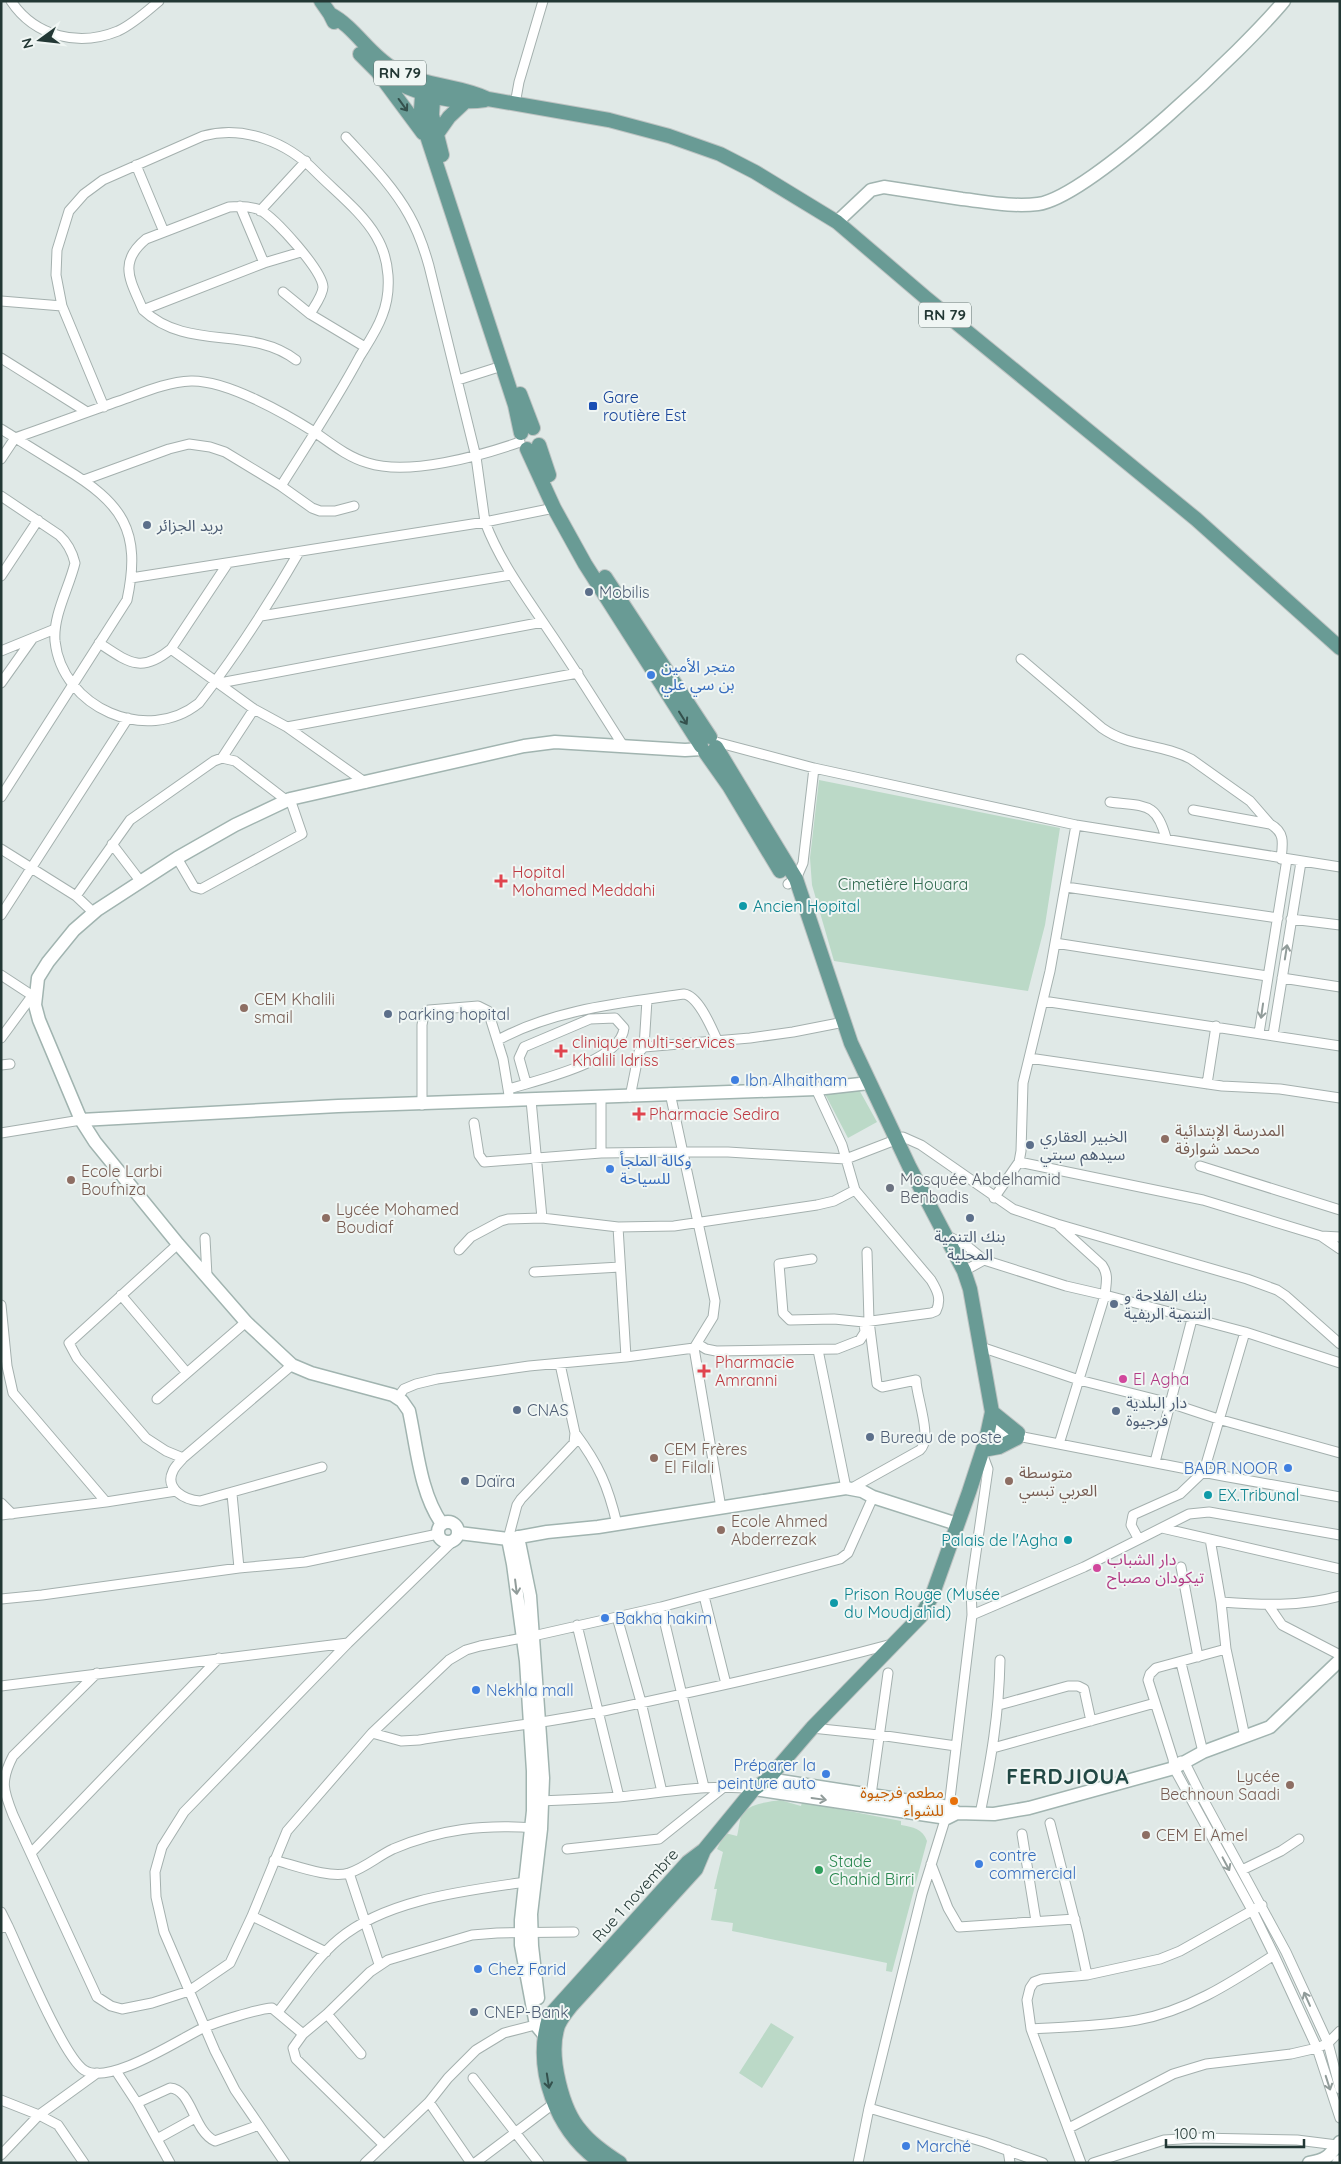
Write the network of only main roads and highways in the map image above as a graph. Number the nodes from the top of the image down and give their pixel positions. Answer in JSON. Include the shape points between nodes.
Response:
{"nodes":[{"id":1,"x":321,"y":1,"type":"edge"},
{"id":2,"x":1284,"y":1,"type":"edge"},
{"id":3,"x":330,"y":14,"type":"junction"},
{"id":4,"x":377,"y":71,"type":"junction"},
{"id":5,"x":428,"y":89,"type":"junction"},
{"id":6,"x":488,"y":99,"type":"junction"},
{"id":7,"x":466,"y":101,"type":"junction"},
{"id":8,"x":432,"y":137,"type":"junction"},
{"id":9,"x":837,"y":222,"type":"junction"},
{"id":10,"x":528,"y":439,"type":"junction"},
{"id":11,"x":1340,"y":648,"type":"edge"},
{"id":12,"x":708,"y":746,"type":"junction"},
{"id":13,"x":869,"y":1083,"type":"junction"},
{"id":14,"x":81,"y":1120,"type":"junction"},
{"id":15,"x":992,"y":1412,"type":"junction"},
{"id":16,"x":985,"y":1443,"type":"junction"},
{"id":17,"x":957,"y":1524,"type":"junction"},
{"id":18,"x":440,"y":1529,"type":"junction"},
{"id":19,"x":456,"y":1537,"type":"junction"},
{"id":20,"x":513,"y":1538,"type":"junction"},
{"id":21,"x":1340,"y":1660,"type":"edge"},
{"id":22,"x":768,"y":1779,"type":"junction"},
{"id":23,"x":754,"y":1789,"type":"junction"},
{"id":24,"x":951,"y":1813,"type":"junction"},
{"id":25,"x":536,"y":1828,"type":"junction"},
{"id":26,"x":526,"y":1933,"type":"junction"},
{"id":27,"x":547,"y":2030,"type":"junction"},
{"id":28,"x":565,"y":2114,"type":"junction"},
{"id":29,"x":1339,"y":2144,"type":"edge"},
{"id":30,"x":602,"y":2163,"type":"edge"},
{"id":31,"x":620,"y":2163,"type":"edge"},
{"id":32,"x":1309,"y":2163,"type":"edge"}],
"edges":[{"from":1,"to":3,"type":"main road","number":"RN 79"},
{"from":2,"to":9,"type":"main road","via":[[1244,46],[1156,126],[1092,177],[1064,194],[1040,204],[1006,205],[884,187],[871,190]]},
{"from":3,"to":4,"type":"main road","number":"RN 79","via":[[338,28]]},
{"from":3,"to":5,"type":"main road","number":"RN 79","via":[[383,63]]},
{"from":4,"to":5,"type":"main road","via":[[397,82]]},
{"from":4,"to":8,"type":"main road","one_way":true},
{"from":5,"to":6,"type":"main road","number":"RN 79","via":[[464,90]]},
{"from":5,"to":7,"type":"main road"},
{"from":5,"to":8,"type":"main road"},
{"from":6,"to":7,"type":"main road"},
{"from":6,"to":9,"type":"main road","number":"RN 79","via":[[609,120],[669,136],[720,154]]},
{"from":7,"to":8,"type":"main road"},
{"from":8,"to":10,"type":"main road","via":[[517,414]]},
{"from":8,"to":10,"type":"main road","via":[[514,378]]},
{"from":9,"to":11,"type":"main road","number":"RN 79","via":[[1196,519]]},
{"from":10,"to":12,"type":"main road","via":[[570,521]]},
{"from":10,"to":12,"type":"main road","one_way":true,"via":[[554,508],[585,564]]},
{"from":12,"to":13,"type":"main road","name":"Rue 1 novembre","via":[[728,786],[792,881]]},
{"from":12,"to":14,"type":"main road","via":[[685,750],[554,742],[524,746],[288,800],[177,858],[74,930],[38,978],[34,994],[39,1020]]},
{"from":13,"to":14,"type":"main road","via":[[816,1089],[601,1098],[531,1100],[509,1095],[422,1105],[338,1106]]},
{"from":13,"to":15,"type":"main road","name":"Rue 1 novembre","via":[[964,1271]]},
{"from":14,"to":18,"type":"main road","via":[[178,1244],[246,1322],[292,1365],[398,1397],[409,1410],[428,1497]]},
{"from":15,"to":16,"type":"main road","name":"Rue 1 novembre"},
{"from":15,"to":16,"type":"main road","via":[[1019,1436],[999,1447]]},
{"from":16,"to":17,"type":"main road","name":"Rue 1 novembre"},
{"from":17,"to":20,"type":"main road","via":[[849,1488]]},
{"from":17,"to":22,"type":"main road","name":"Rue 1 novembre","via":[[927,1606],[897,1643],[812,1728]]},
{"from":18,"to":19,"type":"main road","via":[[442,1540]]},
{"from":18,"to":19,"type":"main road","via":[[452,1522],[457,1527]]},
{"from":19,"to":20,"type":"main road"},
{"from":20,"to":25,"type":"main road","via":[[530,1596],[528,1637],[535,1723]]},
{"from":21,"to":24,"type":"main road","via":[[1270,1727],[1177,1763],[1029,1808],[980,1814]]},
{"from":22,"to":23,"type":"main road","name":"Rue 1 novembre"},
{"from":22,"to":24,"type":"main road","via":[[871,1795]]},
{"from":23,"to":24,"type":"main road","one_way":true},
{"from":23,"to":27,"type":"main road","name":"Rue 1 novembre","via":[[704,1850],[688,1862],[560,2003],[550,2015]]},
{"from":25,"to":26,"type":"main road","via":[[531,1914]]},
{"from":25,"to":26,"type":"main road","via":[[526,1882]]},
{"from":26,"to":27,"type":"main road","via":[[525,1967]]},
{"from":27,"to":28,"type":"main road","via":[[545,2059]]},
{"from":28,"to":30,"type":"main road","via":[[587,2151]]},
{"from":28,"to":31,"type":"main road"},
{"from":29,"to":32,"type":"main road","via":[[1325,2159]]}]}
